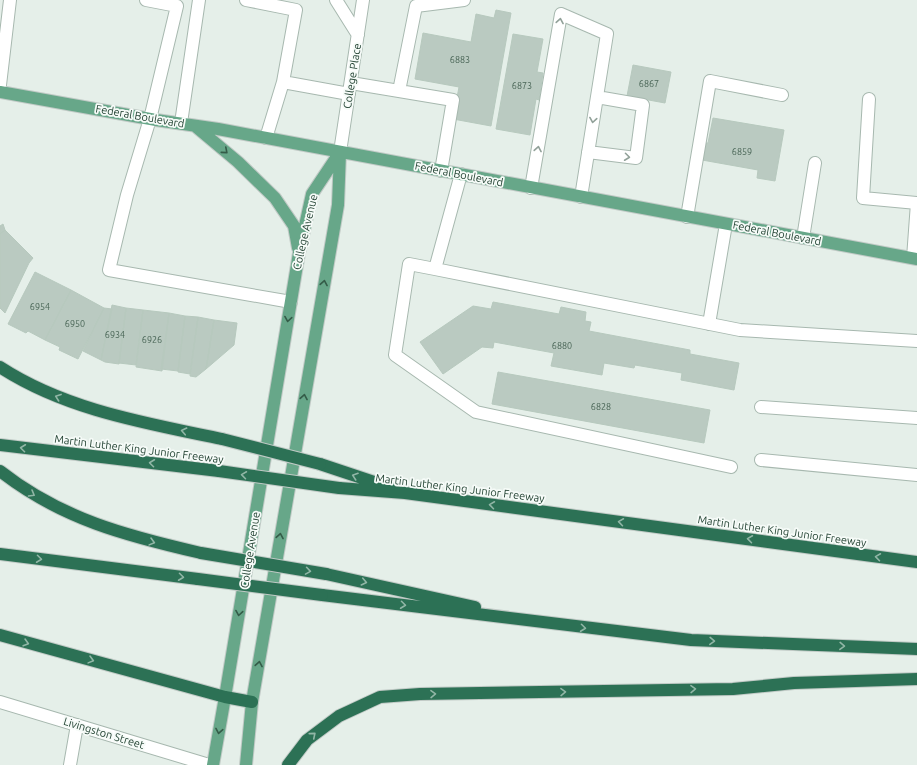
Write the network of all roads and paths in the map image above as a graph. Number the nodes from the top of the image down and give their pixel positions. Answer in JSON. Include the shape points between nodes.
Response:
{"nodes":[{"id":1,"x":146,"y":0,"type":"edge"},
{"id":2,"x":199,"y":0,"type":"edge"},
{"id":3,"x":246,"y":0,"type":"edge"},
{"id":4,"x":336,"y":0,"type":"edge"},
{"id":5,"x":364,"y":0,"type":"edge"},
{"id":6,"x":464,"y":0,"type":"edge"},
{"id":7,"x":6,"y":4,"type":"edge"},
{"id":8,"x":358,"y":35,"type":"junction"},
{"id":9,"x":283,"y":82,"type":"junction"},
{"id":10,"x":0,"y":85,"type":"edge"},
{"id":11,"x":350,"y":88,"type":"junction"},
{"id":12,"x":400,"y":91,"type":"junction"},
{"id":13,"x":0,"y":92,"type":"edge"},
{"id":14,"x":782,"y":95,"type":"dead end"},
{"id":15,"x":597,"y":97,"type":"junction"},
{"id":16,"x":869,"y":99,"type":"dead end"},
{"id":17,"x":150,"y":119,"type":"junction"},
{"id":18,"x":181,"y":123,"type":"junction"},
{"id":19,"x":195,"y":126,"type":"junction"},
{"id":20,"x":266,"y":138,"type":"junction"},
{"id":21,"x":340,"y":152,"type":"junction"},
{"id":22,"x":588,"y":152,"type":"junction"},
{"id":23,"x":815,"y":163,"type":"dead end"},
{"id":24,"x":441,"y":171,"type":"junction"},
{"id":25,"x":461,"y":174,"type":"junction"},
{"id":26,"x":531,"y":188,"type":"junction"},
{"id":27,"x":581,"y":197,"type":"junction"},
{"id":28,"x":917,"y":203,"type":"edge"},
{"id":29,"x":687,"y":217,"type":"junction"},
{"id":30,"x":726,"y":224,"type":"junction"},
{"id":31,"x":803,"y":238,"type":"junction"},
{"id":32,"x":299,"y":253,"type":"junction"},
{"id":33,"x":915,"y":259,"type":"edge"},
{"id":34,"x":434,"y":270,"type":"junction"},
{"id":35,"x":291,"y":302,"type":"junction"},
{"id":36,"x":709,"y":324,"type":"junction"},
{"id":37,"x":917,"y":341,"type":"edge"},
{"id":38,"x":0,"y":366,"type":"edge"},
{"id":39,"x":761,"y":407,"type":"dead end"},
{"id":40,"x":917,"y":418,"type":"edge"},
{"id":41,"x":0,"y":445,"type":"edge"},
{"id":42,"x":761,"y":460,"type":"dead end"},
{"id":43,"x":731,"y":467,"type":"dead end"},
{"id":44,"x":0,"y":472,"type":"edge"},
{"id":45,"x":917,"y":475,"type":"edge"},
{"id":46,"x":406,"y":493,"type":"junction"},
{"id":47,"x":0,"y":554,"type":"edge"},
{"id":48,"x":917,"y":562,"type":"edge"},
{"id":49,"x":544,"y":622,"type":"junction"},
{"id":50,"x":0,"y":635,"type":"edge"},
{"id":51,"x":917,"y":649,"type":"edge"},
{"id":52,"x":917,"y":679,"type":"edge"},
{"id":53,"x":225,"y":697,"type":"junction"},
{"id":54,"x":0,"y":702,"type":"edge"},
{"id":55,"x":252,"y":702,"type":"junction"},
{"id":56,"x":76,"y":724,"type":"junction"},
{"id":57,"x":70,"y":765,"type":"edge"},
{"id":58,"x":209,"y":765,"type":"edge"},
{"id":59,"x":213,"y":765,"type":"edge"},
{"id":60,"x":246,"y":765,"type":"edge"},
{"id":61,"x":288,"y":765,"type":"edge"}],
"edges":[{"from":1,"to":17,"type":"street","via":[[177,6]]},
{"from":2,"to":18,"type":"street"},
{"from":3,"to":9,"type":"street","via":[[296,10]]},
{"from":4,"to":8,"type":"street"},
{"from":5,"to":8,"type":"street","name":"College Place"},
{"from":6,"to":12,"type":"street","via":[[416,6]]},
{"from":7,"to":10,"type":"street"},
{"from":8,"to":11,"type":"street","name":"College Place"},
{"from":9,"to":11,"type":"street"},
{"from":9,"to":20,"type":"street"},
{"from":11,"to":12,"type":"street"},
{"from":11,"to":21,"type":"street","name":"College Place"},
{"from":12,"to":24,"type":"street","via":[[453,100]]},
{"from":13,"to":17,"type":"main road","name":"Federal Boulevard"},
{"from":14,"to":29,"type":"street","via":[[710,81]]},
{"from":15,"to":22,"type":"street","one_way":true},
{"from":22,"to":15,"type":"street","one_way":true,"via":[[636,158],[643,106]]},
{"from":26,"to":15,"type":"street","one_way":true,"via":[[561,14],[607,34]]},
{"from":16,"to":28,"type":"street","via":[[863,198]]},
{"from":17,"to":18,"type":"main road","name":"Federal Boulevard"},
{"from":17,"to":35,"type":"street","via":[[127,195],[110,270]]},
{"from":18,"to":19,"type":"main road","name":"Federal Boulevard"},
{"from":19,"to":20,"type":"main road","name":"Federal Boulevard"},
{"from":19,"to":32,"type":"main road","one_way":true,"via":[[276,198],[294,226]]},
{"from":20,"to":21,"type":"main road","name":"Federal Boulevard"},
{"from":21,"to":24,"type":"main road","name":"Federal Boulevard"},
{"from":21,"to":32,"type":"main road","name":"College Avenue","via":[[312,194]]},
{"from":55,"to":21,"type":"main road","one_way":true,"via":[[338,206]]},
{"from":22,"to":27,"type":"street"},
{"from":23,"to":31,"type":"street"},
{"from":24,"to":25,"type":"main road","name":"Federal Boulevard"},
{"from":25,"to":26,"type":"main road","name":"Federal Boulevard"},
{"from":25,"to":34,"type":"street"},
{"from":26,"to":27,"type":"main road","name":"Federal Boulevard"},
{"from":27,"to":29,"type":"main road","name":"Federal Boulevard"},
{"from":28,"to":33,"type":"street"},
{"from":29,"to":30,"type":"main road","name":"Federal Boulevard"},
{"from":30,"to":31,"type":"main road","name":"Federal Boulevard"},
{"from":30,"to":36,"type":"street"},
{"from":31,"to":33,"type":"main road","name":"Federal Boulevard"},
{"from":32,"to":35,"type":"main road","name":"College Avenue"},
{"from":34,"to":36,"type":"street"},
{"from":34,"to":43,"type":"street","via":[[409,264],[395,355],[476,412]]},
{"from":35,"to":53,"type":"main road","name":"College Avenue","one_way":true},
{"from":36,"to":37,"type":"street","via":[[740,330]]},
{"from":46,"to":38,"type":"highway","one_way":true,"bridge":true,"via":[[320,464],[93,409],[50,394]]},
{"from":39,"to":40,"type":"street"},
{"from":46,"to":41,"type":"highway","name":"Martin Luther King Junior Freeway","one_way":true,"bridge":true,"via":[[338,488]]},
{"from":42,"to":45,"type":"street"},
{"from":44,"to":49,"type":"highway","one_way":true,"bridge":true,"via":[[52,506],[118,533],[201,553],[326,574]]},
{"from":48,"to":46,"type":"highway","name":"Martin Luther King Junior Freeway","one_way":true},
{"from":47,"to":49,"type":"highway","one_way":true,"bridge":true},
{"from":49,"to":51,"type":"highway","one_way":true,"via":[[691,640]]},
{"from":50,"to":53,"type":"highway","one_way":true},
{"from":61,"to":52,"type":"highway","one_way":true,"via":[[307,740],[320,729],[339,716],[380,697],[420,694],[733,689],[794,683]]},
{"from":53,"to":55,"type":"highway"},
{"from":53,"to":59,"type":"main road","name":"College Avenue","one_way":true},
{"from":54,"to":56,"type":"street","name":"Livingston Street"},
{"from":55,"to":60,"type":"main road"},
{"from":56,"to":57,"type":"street"},
{"from":56,"to":58,"type":"street","name":"Livingston Street"}]}
